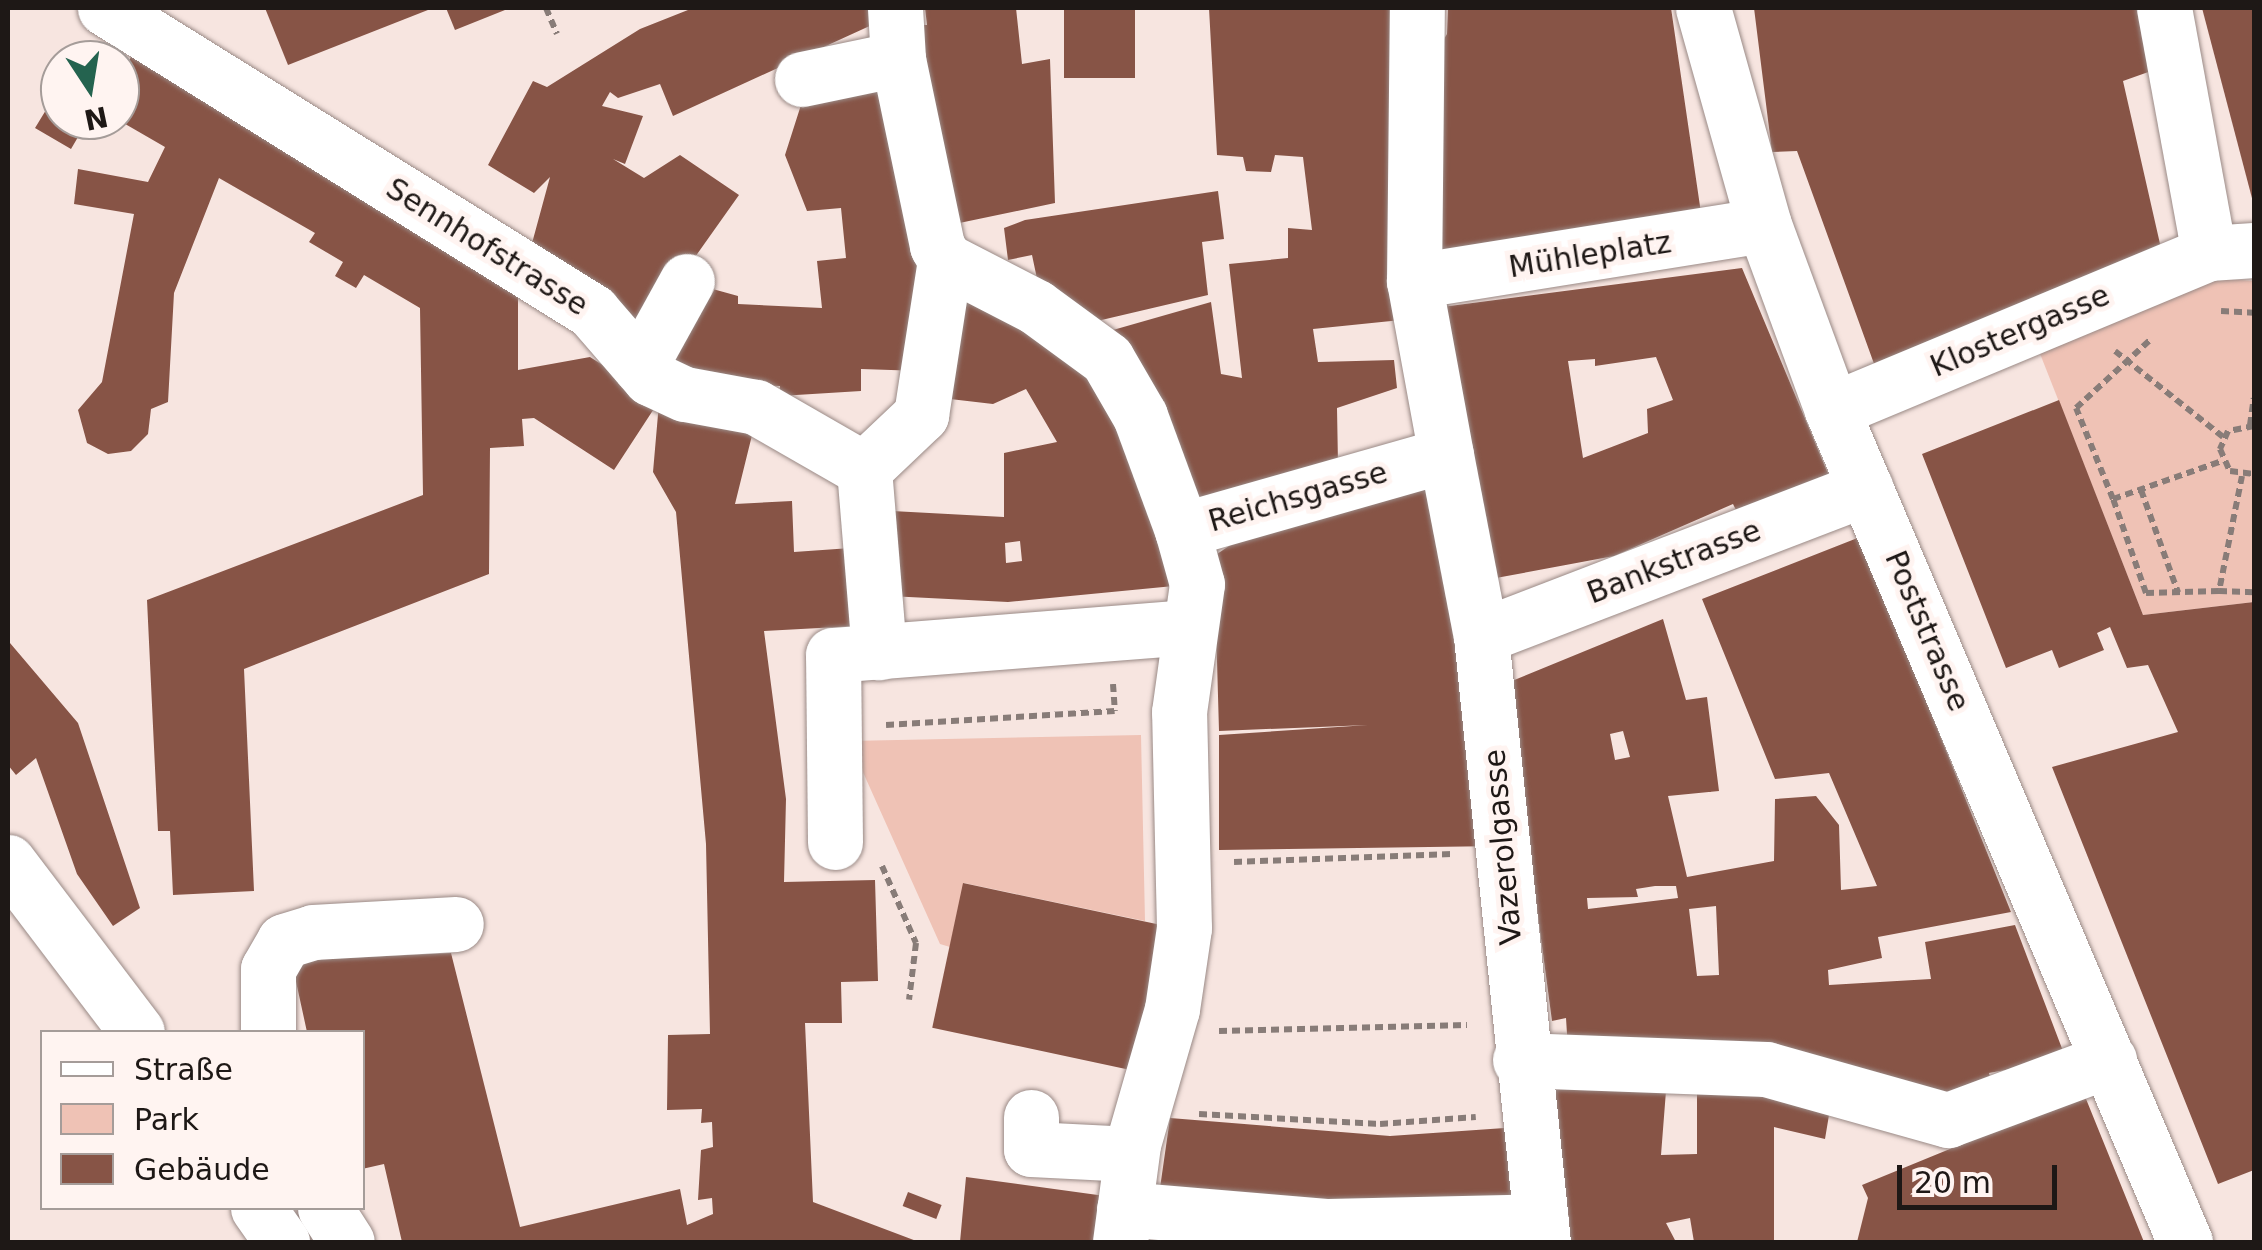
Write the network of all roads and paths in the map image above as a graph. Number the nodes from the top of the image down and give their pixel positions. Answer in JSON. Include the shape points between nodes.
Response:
{"nodes":[{"id":1,"x":105,"y":8,"type":"edge"},
{"id":2,"x":546,"y":8,"type":"edge"},
{"id":3,"x":1418,"y":8,"type":"edge"},
{"id":4,"x":1703,"y":8,"type":"edge"},
{"id":5,"x":2164,"y":8,"type":"edge"},
{"id":6,"x":556,"y":34,"type":"dead end"},
{"id":7,"x":896,"y":34,"type":"edge"},
{"id":8,"x":802,"y":79,"type":"dead end"},
{"id":9,"x":1764,"y":225,"type":"junction"},
{"id":10,"x":2232,"y":251,"type":"edge"},
{"id":11,"x":945,"y":260,"type":"junction"},
{"id":12,"x":1414,"y":280,"type":"junction"},
{"id":13,"x":687,"y":281,"type":"dead end"},
{"id":14,"x":2085,"y":304,"type":"junction"},
{"id":15,"x":2201,"y":310,"type":"dead end"},
{"id":16,"x":2254,"y":313,"type":"edge"},
{"id":17,"x":2160,"y":330,"type":"dead end"},
{"id":18,"x":2124,"y":363,"type":"junction"},
{"id":19,"x":640,"y":366,"type":"junction"},
{"id":20,"x":2254,"y":398,"type":"edge"},
{"id":21,"x":1832,"y":410,"type":"junction"},
{"id":22,"x":2252,"y":426,"type":"edge"},
{"id":23,"x":2224,"y":437,"type":"junction"},
{"id":24,"x":1446,"y":455,"type":"junction"},
{"id":25,"x":2222,"y":461,"type":"junction"},
{"id":26,"x":864,"y":470,"type":"junction"},
{"id":27,"x":2254,"y":474,"type":"edge"},
{"id":28,"x":2242,"y":476,"type":"junction"},
{"id":29,"x":1866,"y":488,"type":"junction"},
{"id":30,"x":2141,"y":490,"type":"junction"},
{"id":31,"x":2113,"y":499,"type":"junction"},
{"id":32,"x":1182,"y":530,"type":"junction"},
{"id":33,"x":2220,"y":591,"type":"junction"},
{"id":34,"x":2254,"y":592,"type":"edge"},
{"id":35,"x":2178,"y":593,"type":"junction"},
{"id":36,"x":1192,"y":606,"type":"junction"},
{"id":37,"x":1481,"y":636,"type":"junction"},
{"id":38,"x":879,"y":652,"type":"junction"},
{"id":39,"x":1114,"y":711,"type":"dead end"},
{"id":40,"x":834,"y":728,"type":"junction"},
{"id":41,"x":835,"y":842,"type":"joint"},
{"id":42,"x":1507,"y":851,"type":"junction"},
{"id":43,"x":8,"y":862,"type":"edge"},
{"id":44,"x":1213,"y":862,"type":"dead end"},
{"id":45,"x":456,"y":924,"type":"dead end"},
{"id":46,"x":908,"y":1000,"type":"dead end"},
{"id":47,"x":135,"y":1030,"type":"edge"},
{"id":48,"x":268,"y":1030,"type":"edge"},
{"id":49,"x":1198,"y":1031,"type":"dead end"},
{"id":50,"x":1519,"y":1042,"type":"junction"},
{"id":51,"x":2109,"y":1060,"type":"junction"},
{"id":52,"x":1527,"y":1113,"type":"junction"},
{"id":53,"x":1031,"y":1117,"type":"dead end"},
{"id":54,"x":1136,"y":1132,"type":"junction"},
{"id":55,"x":259,"y":1210,"type":"edge"},
{"id":56,"x":326,"y":1210,"type":"edge"},
{"id":57,"x":1122,"y":1226,"type":"edge"},
{"id":58,"x":1542,"y":1232,"type":"edge"},
{"id":59,"x":282,"y":1242,"type":"edge"},
{"id":60,"x":346,"y":1242,"type":"edge"},
{"id":61,"x":2185,"y":1242,"type":"edge"}],
"edges":[{"from":1,"to":19,"type":"street","name":"Sennhofstrasse","via":[[592,311]]},
{"from":2,"to":6,"type":"path"},
{"from":3,"to":12,"type":"street"},
{"from":4,"to":9,"type":"street","name":"Poststrasse"},
{"from":5,"to":10,"type":"street","name":"Klostergasse"},
{"from":7,"to":8,"type":"street"},
{"from":7,"to":11,"type":"street"},
{"from":9,"to":12,"type":"street","name":"Mühleplatz"},
{"from":9,"to":21,"type":"street","name":"Poststrasse"},
{"from":10,"to":14,"type":"street","name":"Klostergasse"},
{"from":11,"to":26,"type":"street","via":[[921,414]]},
{"from":11,"to":32,"type":"street","via":[[1036,308],[1107,360],[1140,416]]},
{"from":12,"to":24,"type":"street"},
{"from":13,"to":19,"type":"street"},
{"from":14,"to":18,"type":"path"},
{"from":14,"to":21,"type":"street","name":"Klostergasse"},
{"from":15,"to":16,"type":"path"},
{"from":17,"to":18,"type":"path"},
{"from":18,"to":23,"type":"path"},
{"from":18,"to":31,"type":"path","via":[[2076,408]]},
{"from":19,"to":26,"type":"street","name":"Sennhofstrasse","via":[[676,391],[774,415]]},
{"from":20,"to":22,"type":"path"},
{"from":21,"to":29,"type":"street","name":"Poststrasse"},
{"from":22,"to":23,"type":"path"},
{"from":23,"to":25,"type":"path"},
{"from":24,"to":32,"type":"street","name":"Reichsgasse"},
{"from":24,"to":37,"type":"street","name":"Vazerolgasse"},
{"from":25,"to":28,"type":"path"},
{"from":25,"to":30,"type":"path"},
{"from":26,"to":38,"type":"street"},
{"from":27,"to":28,"type":"path"},
{"from":28,"to":33,"type":"path"},
{"from":29,"to":37,"type":"street","name":"Bankstrasse"},
{"from":29,"to":51,"type":"street","name":"Poststrasse"},
{"from":30,"to":31,"type":"path"},
{"from":30,"to":35,"type":"path"},
{"from":31,"to":35,"type":"path","via":[[2146,593]]},
{"from":32,"to":36,"type":"street","name":"Reichsgasse"},
{"from":33,"to":34,"type":"path"},
{"from":33,"to":35,"type":"path"},
{"from":36,"to":38,"type":"street"},
{"from":36,"to":54,"type":"street","name":"Reichsgasse","via":[[1179,712],[1184,928],[1172,1008]]},
{"from":37,"to":42,"type":"street","name":"Vazerolgasse"},
{"from":38,"to":40,"type":"street","via":[[833,655]]},
{"from":39,"to":40,"type":"path"},
{"from":40,"to":41,"type":"street"},
{"from":41,"to":46,"type":"path","via":[[878,856],[916,943]]},
{"from":42,"to":44,"type":"path"},
{"from":42,"to":50,"type":"street","name":"Vazerolgasse"},
{"from":43,"to":47,"type":"street"},
{"from":45,"to":48,"type":"street","via":[[313,932],[284,941],[267,976]]},
{"from":49,"to":50,"type":"path"},
{"from":50,"to":51,"type":"street","via":[[1766,1069],[1948,1120]]},
{"from":50,"to":52,"type":"street","name":"Vazerolgasse"},
{"from":51,"to":61,"type":"street","name":"Poststrasse"},
{"from":52,"to":54,"type":"path"},
{"from":52,"to":58,"type":"street","name":"Vazerolgasse"},
{"from":53,"to":54,"type":"street","via":[[1031,1149]]},
{"from":54,"to":57,"type":"street","name":"Reichsgasse"},
{"from":55,"to":59,"type":"street"},
{"from":56,"to":60,"type":"street"},
{"from":57,"to":58,"type":"street"}]}
